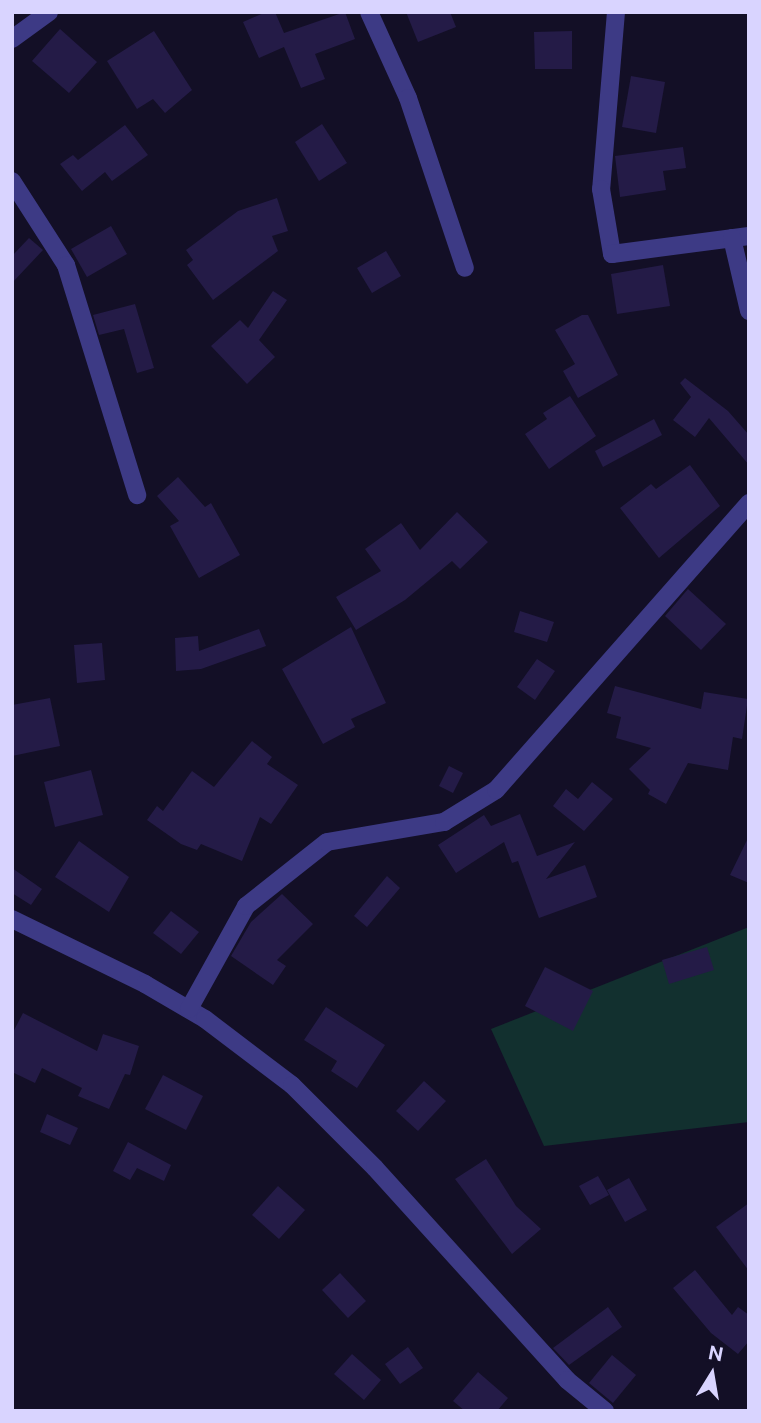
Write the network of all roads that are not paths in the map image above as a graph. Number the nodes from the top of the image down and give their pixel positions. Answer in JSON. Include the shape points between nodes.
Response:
{"nodes":[{"id":1,"x":48,"y":12,"type":"edge"},
{"id":2,"x":369,"y":12,"type":"edge"},
{"id":3,"x":616,"y":12,"type":"edge"},
{"id":4,"x":12,"y":40,"type":"edge"},
{"id":5,"x":12,"y":181,"type":"edge"},
{"id":6,"x":740,"y":237,"type":"edge"},
{"id":7,"x":465,"y":268,"type":"dead end"},
{"id":8,"x":749,"y":311,"type":"edge"},
{"id":9,"x":138,"y":495,"type":"dead end"},
{"id":10,"x":749,"y":503,"type":"edge"},
{"id":11,"x":12,"y":919,"type":"edge"},
{"id":12,"x":188,"y":1009,"type":"junction"},
{"id":13,"x":605,"y":1411,"type":"edge"}],
"edges":[{"from":1,"to":4,"type":"street"},
{"from":2,"to":7,"type":"street","via":[[408,98]]},
{"from":3,"to":6,"type":"street","via":[[601,189],[612,254]]},
{"from":5,"to":9,"type":"street","via":[[66,265]]},
{"from":6,"to":8,"type":"street"},
{"from":10,"to":12,"type":"street","via":[[496,790],[444,822],[327,842],[246,906]]},
{"from":11,"to":12,"type":"street"},
{"from":12,"to":13,"type":"street","via":[[292,1085],[375,1168],[567,1380]]}]}
